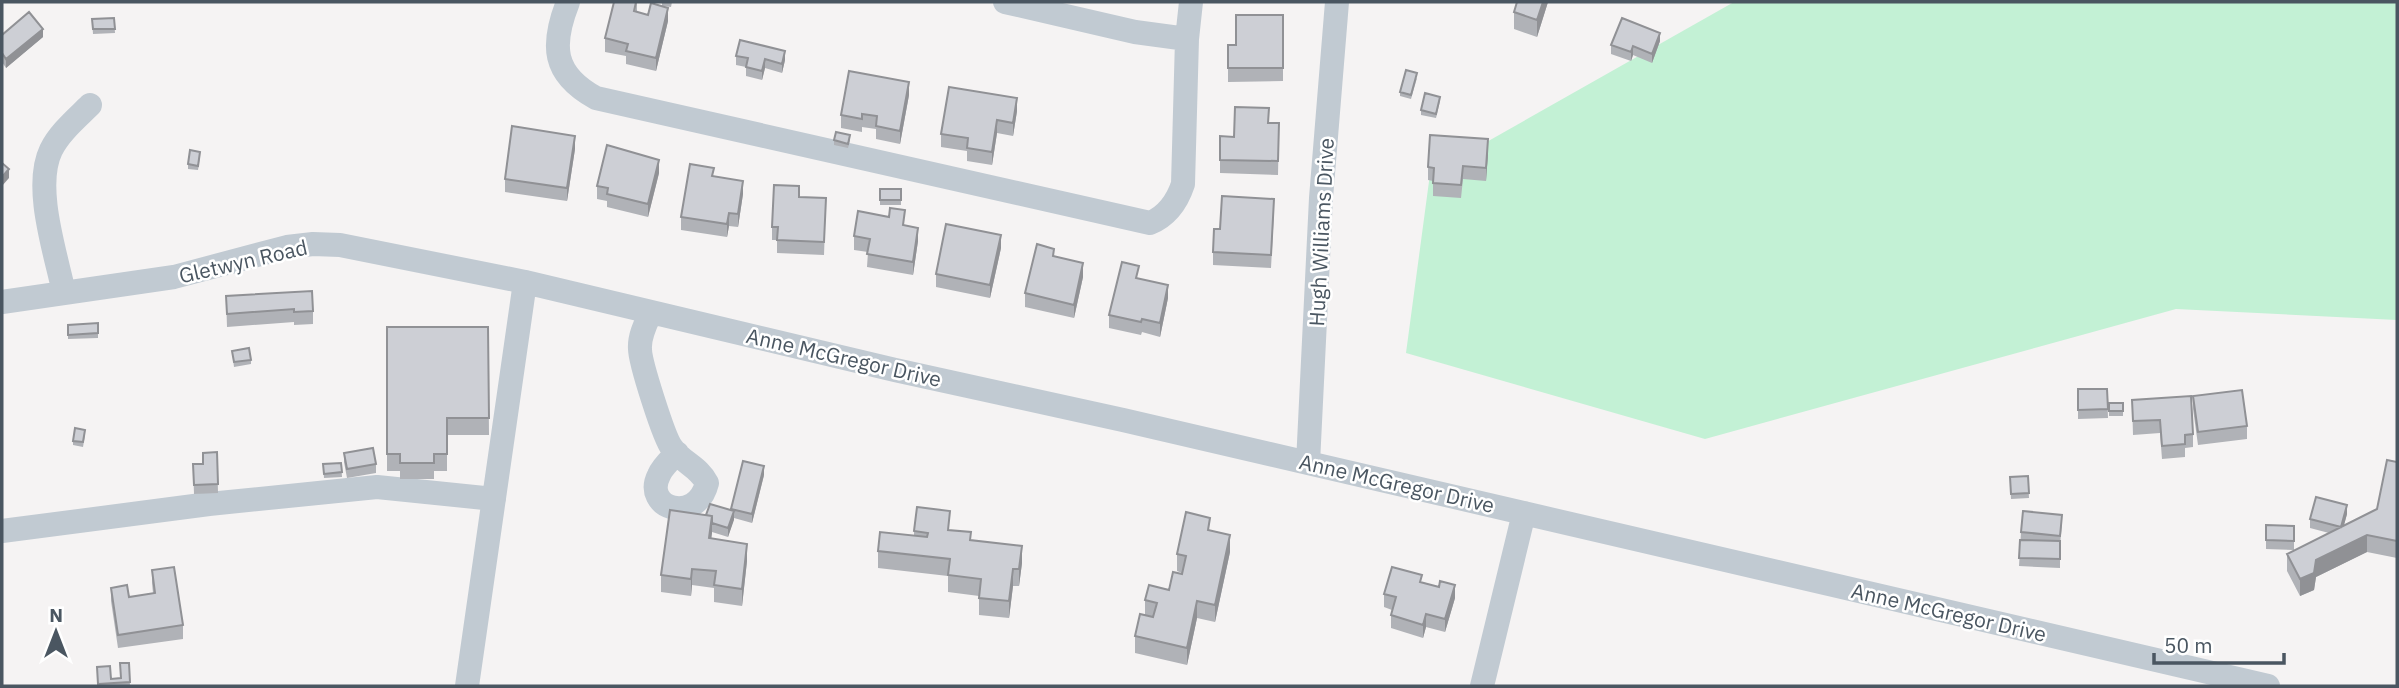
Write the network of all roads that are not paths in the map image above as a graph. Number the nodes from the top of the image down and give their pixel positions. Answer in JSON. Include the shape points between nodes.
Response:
{"nodes":[{"id":1,"x":568,"y":2,"type":"edge"},
{"id":2,"x":1005,"y":2,"type":"edge"},
{"id":3,"x":1191,"y":2,"type":"edge"},
{"id":4,"x":1337,"y":2,"type":"edge"},
{"id":5,"x":1187,"y":39,"type":"junction"},
{"id":6,"x":90,"y":105,"type":"dead end"},
{"id":7,"x":525,"y":282,"type":"junction"},
{"id":8,"x":64,"y":293,"type":"junction"},
{"id":9,"x":2,"y":302,"type":"edge"},
{"id":10,"x":651,"y":312,"type":"junction"},
{"id":11,"x":677,"y":453,"type":"dead end"},
{"id":12,"x":1308,"y":463,"type":"junction"},
{"id":13,"x":494,"y":499,"type":"junction"},
{"id":14,"x":1524,"y":513,"type":"junction"},
{"id":15,"x":2,"y":531,"type":"edge"},
{"id":16,"x":467,"y":686,"type":"edge"},
{"id":17,"x":1482,"y":686,"type":"edge"},
{"id":18,"x":2267,"y":686,"type":"edge"}],
"edges":[{"from":1,"to":5,"type":"street","via":[[559,26],[560,62],[570,81],[596,98],[1150,223],[1175,202],[1183,184]]},
{"from":2,"to":5,"type":"street"},
{"from":3,"to":5,"type":"street"},
{"from":4,"to":12,"type":"street","name":"Hugh Williams Drive","via":[[1321,198]]},
{"from":6,"to":8,"type":"street","via":[[60,136],[46,164],[48,219]]},
{"from":7,"to":8,"type":"street","name":"Gletwyn Road","via":[[313,244],[174,277]]},
{"from":7,"to":10,"type":"street","name":"Anne McGregor Drive"},
{"from":7,"to":13,"type":"street"},
{"from":8,"to":9,"type":"street","name":"Gletwyn Road"},
{"from":10,"to":11,"type":"street","via":[[639,349],[671,447]]},
{"from":10,"to":12,"type":"street","name":"Anne McGregor Drive"},
{"from":12,"to":14,"type":"street","name":"Anne McGregor Drive"},
{"from":13,"to":15,"type":"street","via":[[377,487]]},
{"from":13,"to":16,"type":"street"},
{"from":14,"to":17,"type":"street"},
{"from":14,"to":18,"type":"street","name":"Anne McGregor Drive"}]}
